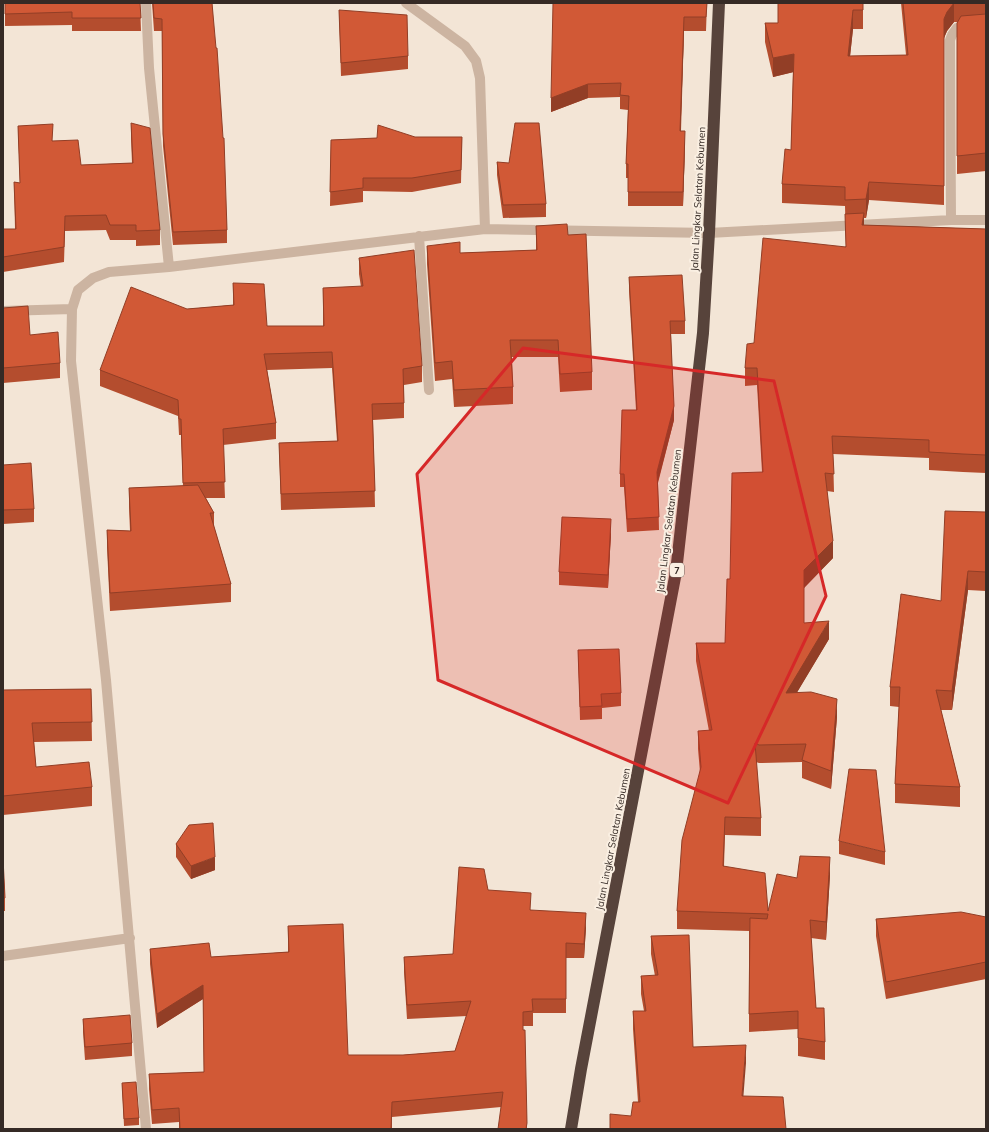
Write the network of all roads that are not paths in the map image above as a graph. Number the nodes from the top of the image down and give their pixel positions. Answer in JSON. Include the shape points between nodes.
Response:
{"nodes":[{"id":1,"x":146,"y":3,"type":"edge"},
{"id":2,"x":406,"y":3,"type":"edge"},
{"id":3,"x":719,"y":3,"type":"edge"},
{"id":4,"x":986,"y":26,"type":"edge"},
{"id":5,"x":951,"y":220,"type":"junction"},
{"id":6,"x":986,"y":220,"type":"edge"},
{"id":7,"x":485,"y":229,"type":"junction"},
{"id":8,"x":709,"y":233,"type":"junction"},
{"id":9,"x":419,"y":236,"type":"junction"},
{"id":10,"x":169,"y":268,"type":"junction"},
{"id":11,"x":72,"y":309,"type":"junction"},
{"id":12,"x":3,"y":311,"type":"edge"},
{"id":13,"x":429,"y":390,"type":"dead end"},
{"id":14,"x":130,"y":938,"type":"junction"},
{"id":15,"x":3,"y":956,"type":"edge"},
{"id":16,"x":146,"y":1129,"type":"edge"},
{"id":17,"x":571,"y":1129,"type":"edge"}],
"edges":[{"from":1,"to":10,"type":"street","via":[[149,68]]},
{"from":2,"to":7,"type":"street","via":[[465,46],[476,61],[480,78]]},
{"from":3,"to":8,"type":"highway","name":"Jalan Lingkar Selatan Kebumen","number":"7"},
{"from":4,"to":5,"type":"street","via":[[957,28],[950,40]]},
{"from":5,"to":6,"type":"street"},
{"from":5,"to":8,"type":"street"},
{"from":7,"to":8,"type":"street"},
{"from":7,"to":9,"type":"street"},
{"from":8,"to":17,"type":"highway","name":"Jalan Lingkar Selatan Kebumen","number":"7","via":[[703,333],[676,572]]},
{"from":9,"to":10,"type":"street"},
{"from":9,"to":13,"type":"street"},
{"from":10,"to":11,"type":"street","via":[[109,272],[93,278],[78,290]]},
{"from":11,"to":12,"type":"street"},
{"from":11,"to":14,"type":"street","via":[[71,361],[106,680]]},
{"from":14,"to":15,"type":"street"},
{"from":14,"to":16,"type":"street"}]}
